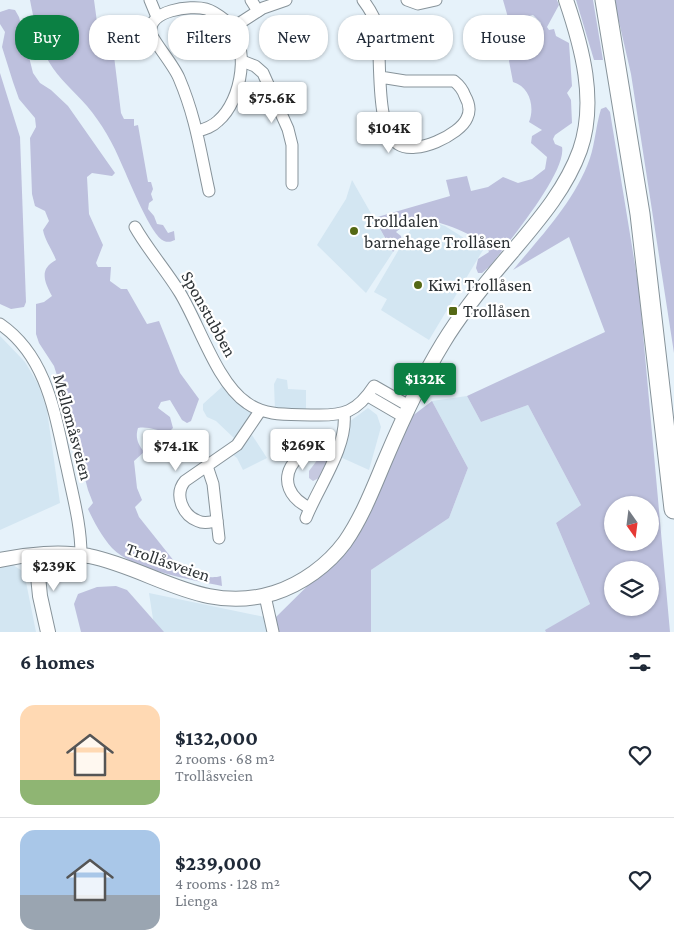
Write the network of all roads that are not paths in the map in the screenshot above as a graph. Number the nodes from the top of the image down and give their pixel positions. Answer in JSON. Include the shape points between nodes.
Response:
{"nodes":[{"id":1,"x":150,"y":0,"type":"edge"},
{"id":2,"x":251,"y":0,"type":"edge"},
{"id":3,"x":286,"y":0,"type":"edge"},
{"id":4,"x":363,"y":0,"type":"edge"},
{"id":5,"x":408,"y":0,"type":"edge"},
{"id":6,"x":436,"y":0,"type":"edge"},
{"id":7,"x":566,"y":0,"type":"edge"},
{"id":8,"x":604,"y":0,"type":"edge"},
{"id":9,"x":612,"y":0,"type":"edge"},
{"id":10,"x":258,"y":11,"type":"junction"},
{"id":11,"x":157,"y":15,"type":"edge"},
{"id":12,"x":216,"y":15,"type":"edge"},
{"id":13,"x":158,"y":17,"type":"edge"},
{"id":14,"x":249,"y":17,"type":"edge"},
{"id":15,"x":158,"y":45,"type":"edge"},
{"id":16,"x":242,"y":61,"type":"joint"},
{"id":17,"x":380,"y":77,"type":"junction"},
{"id":18,"x":198,"y":130,"type":"junction"},
{"id":19,"x":292,"y":184,"type":"dead end"},
{"id":20,"x":209,"y":192,"type":"dead end"},
{"id":21,"x":135,"y":227,"type":"dead end"},
{"id":22,"x":0,"y":324,"type":"edge"},
{"id":23,"x":260,"y":411,"type":"junction"},
{"id":24,"x":407,"y":412,"type":"junction"},
{"id":25,"x":344,"y":413,"type":"junction"},
{"id":26,"x":674,"y":419,"type":"edge"},
{"id":27,"x":337,"y":451,"type":"junction"},
{"id":28,"x":207,"y":466,"type":"junction"},
{"id":29,"x":674,"y":509,"type":"edge"},
{"id":30,"x":217,"y":521,"type":"junction"},
{"id":31,"x":219,"y":538,"type":"dead end"},
{"id":32,"x":81,"y":555,"type":"junction"},
{"id":33,"x":36,"y":556,"type":"junction"},
{"id":34,"x":0,"y":560,"type":"edge"},
{"id":35,"x":265,"y":596,"type":"junction"},
{"id":36,"x":48,"y":632,"type":"edge"},
{"id":37,"x":273,"y":632,"type":"edge"}],
"edges":[{"from":1,"to":11,"type":"street"},
{"from":2,"to":10,"type":"street"},
{"from":3,"to":10,"type":"street"},
{"from":4,"to":17,"type":"street","via":[[377,26]]},
{"from":5,"to":6,"type":"street","via":[[418,4]]},
{"from":7,"to":24,"type":"street","name":"Trollåsveien","via":[[578,39],[586,84],[586,121],[578,156],[552,201],[459,318]]},
{"from":8,"to":29,"type":"highway","via":[[640,214]]},
{"from":9,"to":26,"type":"highway","via":[[636,133]]},
{"from":10,"to":14,"type":"street"},
{"from":12,"to":13,"type":"street","via":[[204,9],[186,9]]},
{"from":15,"to":18,"type":"street","via":[[172,63]]},
{"from":16,"to":18,"type":"street","via":[[226,113],[212,126]]},
{"from":16,"to":19,"type":"street","via":[[256,66],[263,73],[288,129],[292,145]]},
{"from":17,"to":17,"type":"street","via":[[387,125],[394,140],[402,146],[413,149],[427,146],[458,129],[467,119],[466,98],[454,81],[405,81]]},
{"from":18,"to":20,"type":"street"},
{"from":21,"to":23,"type":"street","name":"Sponstubben","via":[[180,293],[228,384],[242,400]]},
{"from":22,"to":32,"type":"street","name":"Mellomåsveien","via":[[31,355],[47,388],[77,514]]},
{"from":23,"to":25,"type":"street","via":[[316,415]]},
{"from":23,"to":28,"type":"street","via":[[237,445]]},
{"from":24,"to":25,"type":"street","via":[[371,391],[360,406]]},
{"from":24,"to":35,"type":"street","name":"Trollåsveien","via":[[361,515],[344,543],[312,573]]},
{"from":25,"to":27,"type":"street","via":[[344,429]]},
{"from":27,"to":27,"type":"street","via":[[308,513],[291,492],[287,483],[288,472],[303,454],[320,448]]},
{"from":28,"to":30,"type":"street","via":[[213,484]]},
{"from":28,"to":30,"type":"street","via":[[183,484],[179,496],[186,512],[194,520]]},
{"from":30,"to":31,"type":"street"},
{"from":32,"to":33,"type":"street","name":"Trollåsveien"},
{"from":32,"to":35,"type":"street","name":"Trollåsveien","via":[[200,595],[233,599]]},
{"from":33,"to":34,"type":"street","name":"Trollåsveien"},
{"from":33,"to":36,"type":"street"},
{"from":35,"to":37,"type":"street"}]}
